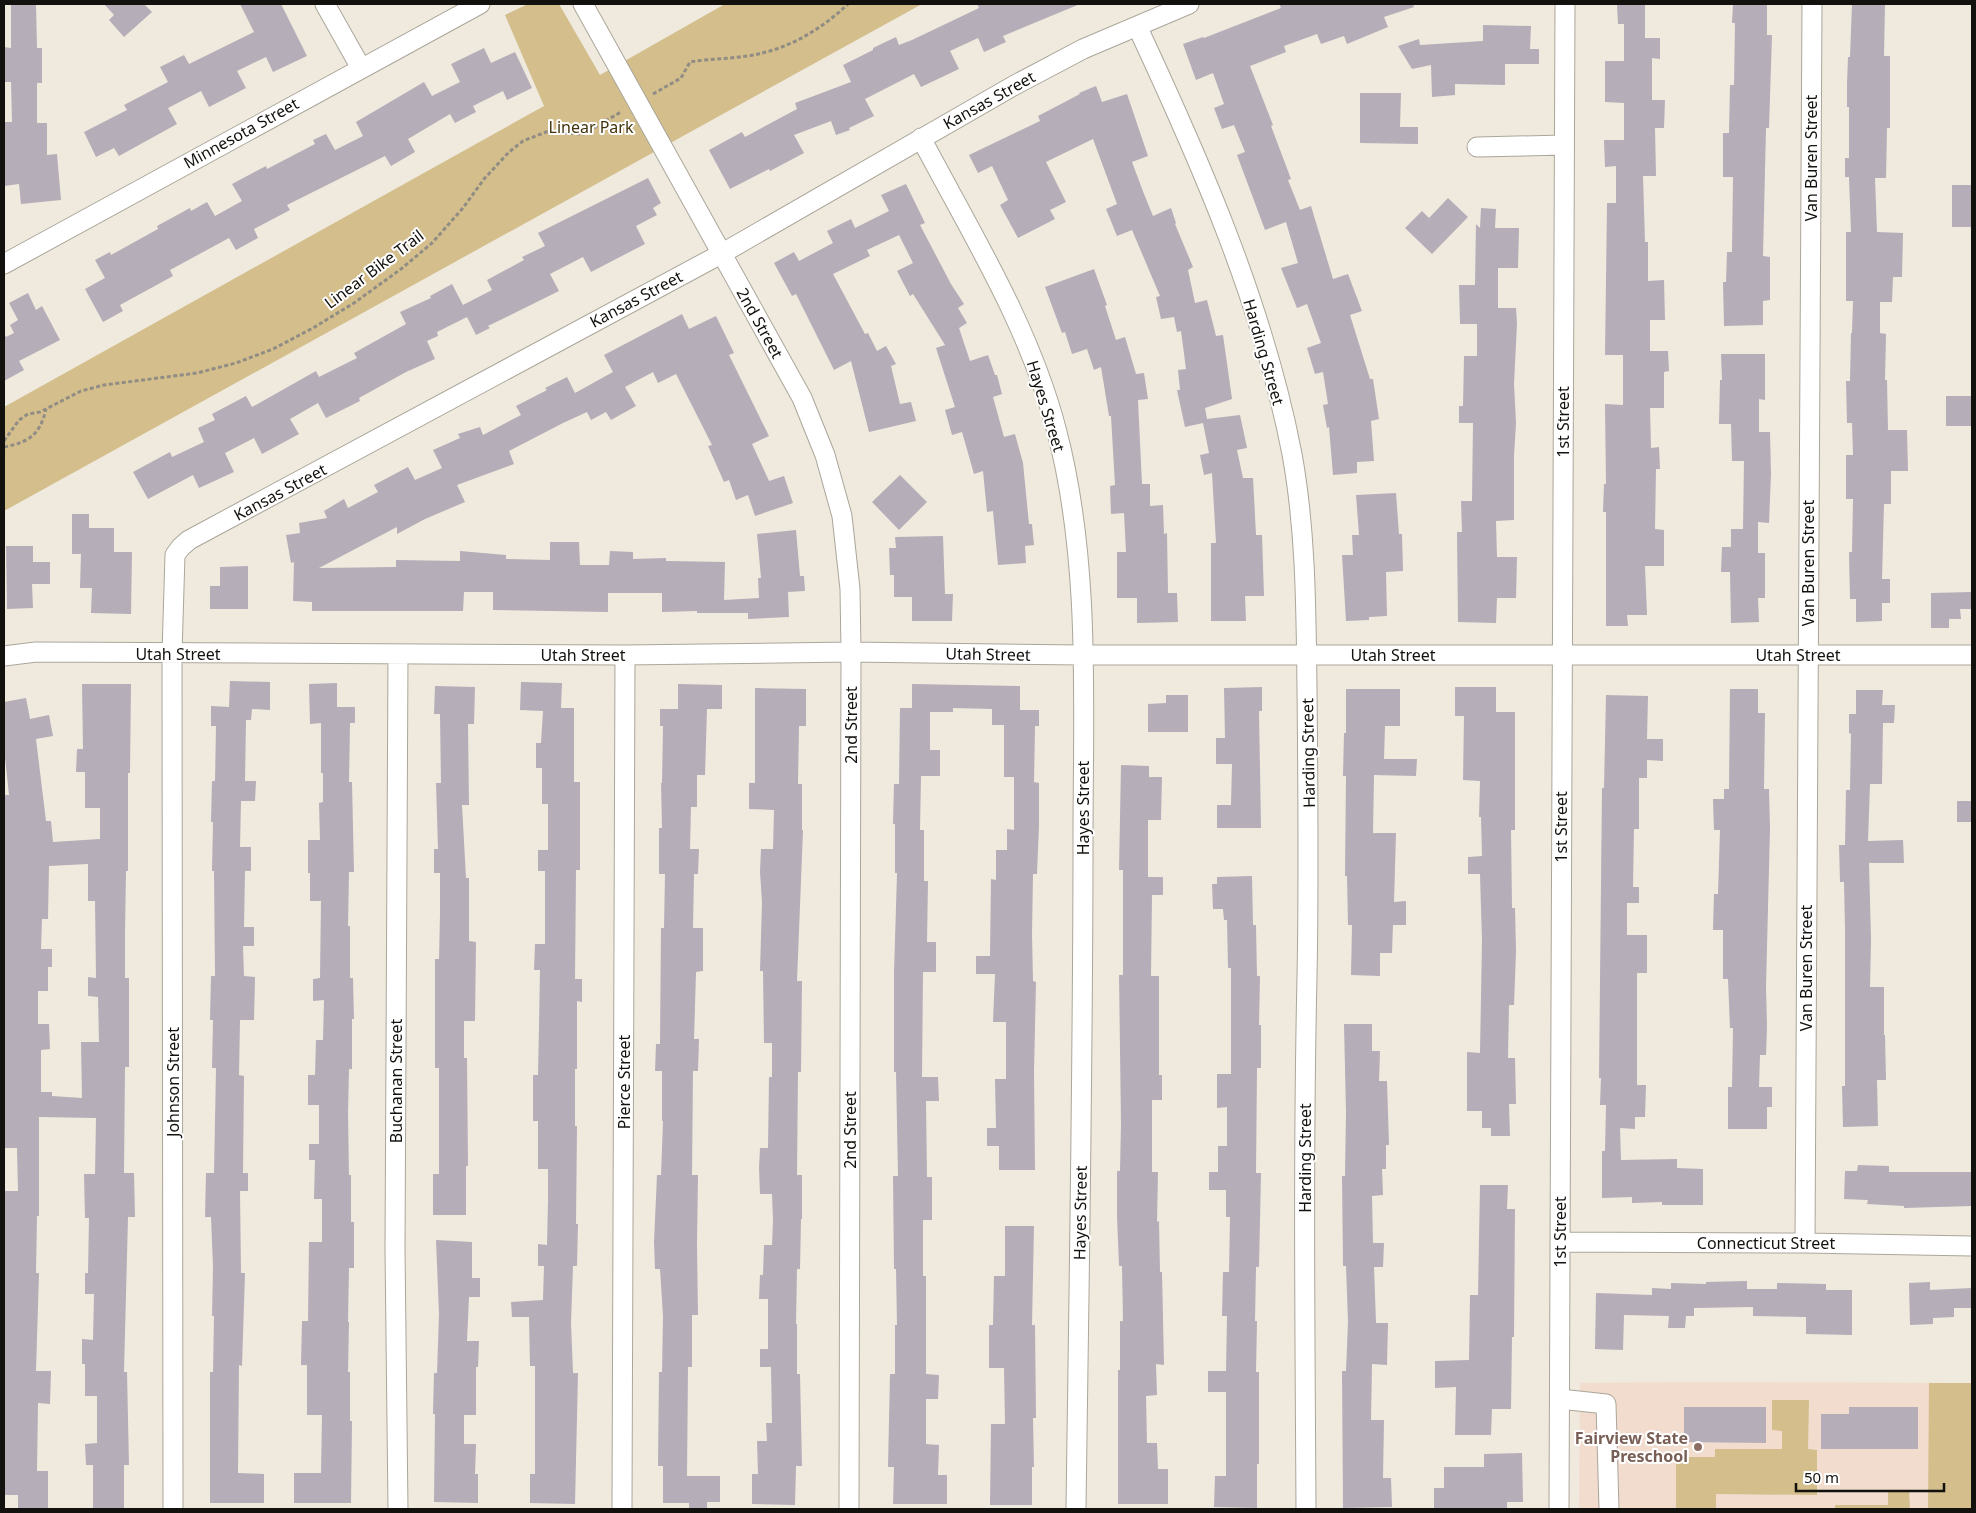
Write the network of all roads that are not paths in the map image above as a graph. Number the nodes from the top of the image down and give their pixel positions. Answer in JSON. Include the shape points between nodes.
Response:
{"nodes":[{"id":1,"x":325,"y":4,"type":"edge"},
{"id":2,"x":480,"y":4,"type":"edge"},
{"id":3,"x":583,"y":4,"type":"edge"},
{"id":4,"x":1189,"y":4,"type":"edge"},
{"id":5,"x":1565,"y":4,"type":"edge"},
{"id":6,"x":1812,"y":4,"type":"edge"},
{"id":7,"x":1138,"y":26,"type":"junction"},
{"id":8,"x":361,"y":68,"type":"junction"},
{"id":9,"x":921,"y":138,"type":"junction"},
{"id":10,"x":1564,"y":145,"type":"junction"},
{"id":11,"x":1477,"y":147,"type":"dead end"},
{"id":12,"x":721,"y":254,"type":"junction"},
{"id":13,"x":4,"y":264,"type":"edge"},
{"id":14,"x":851,"y":652,"type":"junction"},
{"id":15,"x":172,"y":654,"type":"junction"},
{"id":16,"x":398,"y":654,"type":"junction"},
{"id":17,"x":625,"y":655,"type":"junction"},
{"id":18,"x":1082,"y":655,"type":"junction"},
{"id":19,"x":1307,"y":655,"type":"junction"},
{"id":20,"x":1562,"y":655,"type":"junction"},
{"id":21,"x":1808,"y":655,"type":"junction"},
{"id":22,"x":1972,"y":655,"type":"edge"},
{"id":23,"x":4,"y":656,"type":"edge"},
{"id":24,"x":1560,"y":1242,"type":"junction"},
{"id":25,"x":1805,"y":1243,"type":"junction"},
{"id":26,"x":1972,"y":1246,"type":"edge"},
{"id":27,"x":1560,"y":1399,"type":"junction"},
{"id":28,"x":174,"y":1509,"type":"edge"},
{"id":29,"x":398,"y":1509,"type":"edge"},
{"id":30,"x":622,"y":1509,"type":"edge"},
{"id":31,"x":849,"y":1509,"type":"edge"},
{"id":32,"x":1076,"y":1509,"type":"edge"},
{"id":33,"x":1306,"y":1509,"type":"edge"},
{"id":34,"x":1559,"y":1509,"type":"edge"},
{"id":35,"x":1609,"y":1509,"type":"edge"}],
"edges":[{"from":1,"to":8,"type":"street"},
{"from":2,"to":8,"type":"street","name":"Minnesota Street"},
{"from":3,"to":12,"type":"street","name":"2nd Street"},
{"from":4,"to":7,"type":"street","name":"Kansas Street"},
{"from":5,"to":10,"type":"street","name":"1st Street"},
{"from":6,"to":21,"type":"street","name":"Van Buren Street"},
{"from":7,"to":9,"type":"street","name":"Kansas Street","via":[[1083,49]]},
{"from":7,"to":19,"type":"street","name":"Harding Street","via":[[1194,148],[1245,284],[1269,360],[1292,455],[1300,518]]},
{"from":8,"to":13,"type":"street","name":"Minnesota Street"},
{"from":9,"to":12,"type":"street","name":"Kansas Street"},
{"from":9,"to":18,"type":"street","name":"Hayes Street","via":[[1010,305],[1057,431],[1077,545]]},
{"from":10,"to":11,"type":"street"},
{"from":10,"to":20,"type":"street","name":"1st Street"},
{"from":12,"to":14,"type":"street","name":"2nd Street","via":[[802,398],[825,455],[842,516],[850,589]]},
{"from":12,"to":15,"type":"street","name":"Kansas Street","via":[[190,540],[175,555]]},
{"from":14,"to":17,"type":"street","name":"Utah Street"},
{"from":14,"to":18,"type":"street","name":"Utah Street"},
{"from":14,"to":31,"type":"street","name":"2nd Street"},
{"from":15,"to":16,"type":"street","name":"Utah Street"},
{"from":15,"to":23,"type":"street","name":"Utah Street","via":[[36,652]]},
{"from":15,"to":28,"type":"street","name":"Johnson Street"},
{"from":16,"to":17,"type":"street","name":"Utah Street"},
{"from":16,"to":29,"type":"street","name":"Buchanan Street","via":[[395,1259]]},
{"from":17,"to":30,"type":"street","name":"Pierce Street"},
{"from":18,"to":19,"type":"street","name":"Utah Street"},
{"from":18,"to":32,"type":"street","name":"Hayes Street","via":[[1083,1006]]},
{"from":19,"to":20,"type":"street","name":"Utah Street"},
{"from":19,"to":33,"type":"street","name":"Harding Street"},
{"from":20,"to":21,"type":"street","name":"Utah Street"},
{"from":20,"to":24,"type":"street","name":"1st Street"},
{"from":21,"to":22,"type":"street","name":"Utah Street"},
{"from":21,"to":25,"type":"street","name":"Van Buren Street"},
{"from":24,"to":25,"type":"street","name":"Connecticut Street"},
{"from":24,"to":27,"type":"street","name":"1st Street"},
{"from":25,"to":26,"type":"street","name":"Connecticut Street"},
{"from":27,"to":34,"type":"street","name":"1st Street"},
{"from":27,"to":35,"type":"street","via":[[1606,1404]]}]}
